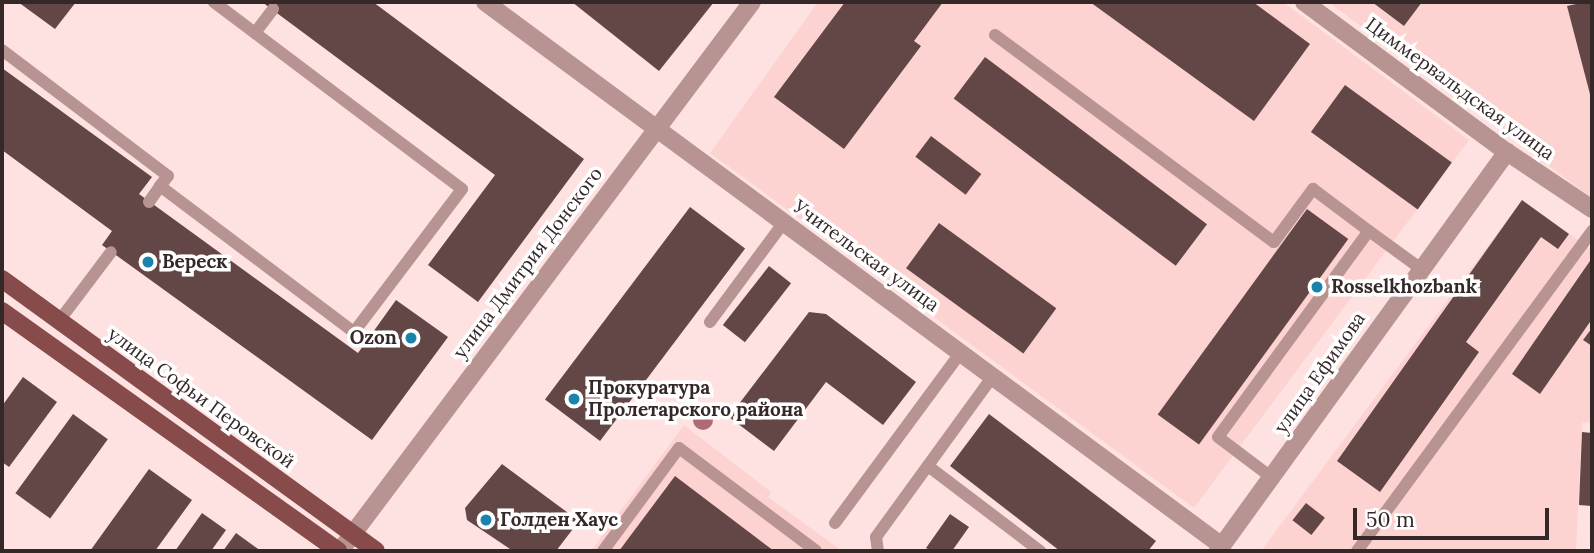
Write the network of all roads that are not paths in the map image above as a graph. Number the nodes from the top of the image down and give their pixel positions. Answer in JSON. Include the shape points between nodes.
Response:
{"nodes":[{"id":1,"x":214,"y":2,"type":"edge"},
{"id":2,"x":485,"y":2,"type":"edge"},
{"id":3,"x":752,"y":2,"type":"edge"},
{"id":4,"x":1304,"y":2,"type":"edge"},
{"id":5,"x":273,"y":9,"type":"dead end"},
{"id":6,"x":255,"y":33,"type":"junction"},
{"id":7,"x":995,"y":36,"type":"dead end"},
{"id":8,"x":2,"y":50,"type":"edge"},
{"id":9,"x":656,"y":129,"type":"junction"},
{"id":10,"x":1507,"y":152,"type":"junction"},
{"id":11,"x":160,"y":186,"type":"junction"},
{"id":12,"x":149,"y":202,"type":"dead end"},
{"id":13,"x":1592,"y":209,"type":"edge"},
{"id":14,"x":784,"y":222,"type":"junction"},
{"id":15,"x":1369,"y":231,"type":"junction"},
{"id":16,"x":1592,"y":231,"type":"edge"},
{"id":17,"x":111,"y":252,"type":"dead end"},
{"id":18,"x":1420,"y":268,"type":"junction"},
{"id":19,"x":2,"y":279,"type":"edge"},
{"id":20,"x":2,"y":310,"type":"edge"},
{"id":21,"x":59,"y":321,"type":"junction"},
{"id":22,"x":710,"y":322,"type":"dead end"},
{"id":23,"x":961,"y":352,"type":"junction"},
{"id":24,"x":993,"y":376,"type":"junction"},
{"id":25,"x":928,"y":466,"type":"junction"},
{"id":26,"x":1271,"y":477,"type":"junction"},
{"id":27,"x":835,"y":523,"type":"dead end"},
{"id":28,"x":353,"y":534,"type":"junction"},
{"id":29,"x":1220,"y":549,"type":"edge"},
{"id":30,"x":339,"y":551,"type":"edge"},
{"id":31,"x":376,"y":551,"type":"edge"},
{"id":32,"x":603,"y":551,"type":"edge"},
{"id":33,"x":816,"y":551,"type":"edge"},
{"id":34,"x":877,"y":551,"type":"edge"},
{"id":35,"x":1040,"y":551,"type":"edge"},
{"id":36,"x":1357,"y":551,"type":"edge"}],
"edges":[{"from":1,"to":6,"type":"lane"},
{"from":2,"to":9,"type":"street","name":"Учительская улица"},
{"from":3,"to":9,"type":"street","name":"улица Дмитрия Донского"},
{"from":4,"to":10,"type":"street","name":"Циммервальдская улица"},
{"from":5,"to":6,"type":"lane"},
{"from":6,"to":11,"type":"lane","via":[[462,189],[354,332]]},
{"from":7,"to":15,"type":"lane","via":[[1274,242],[1313,189]]},
{"from":8,"to":11,"type":"lane","via":[[168,176]]},
{"from":9,"to":14,"type":"street","name":"Учительская улица"},
{"from":9,"to":28,"type":"street","name":"улица Дмитрия Донского"},
{"from":10,"to":13,"type":"street","name":"Циммервальдская улица"},
{"from":10,"to":18,"type":"street","name":"улица Ефимова"},
{"from":11,"to":12,"type":"lane"},
{"from":14,"to":22,"type":"lane"},
{"from":14,"to":23,"type":"street","name":"Учительская улица"},
{"from":15,"to":18,"type":"lane"},
{"from":15,"to":26,"type":"lane","via":[[1218,437]]},
{"from":16,"to":36,"type":"lane"},
{"from":17,"to":21,"type":"lane"},
{"from":18,"to":26,"type":"street","name":"улица Ефимова"},
{"from":19,"to":21,"type":"main road","name":"улица Софьи Перовской"},
{"from":20,"to":30,"type":"main road"},
{"from":21,"to":28,"type":"main road","name":"улица Софьи Перовской"},
{"from":23,"to":24,"type":"street","name":"Учительская улица"},
{"from":23,"to":27,"type":"lane"},
{"from":24,"to":25,"type":"lane"},
{"from":24,"to":29,"type":"street","name":"Учительская улица"},
{"from":25,"to":34,"type":"lane","via":[[876,537]]},
{"from":25,"to":35,"type":"lane"},
{"from":26,"to":29,"type":"street","name":"улица Ефимова"},
{"from":28,"to":30,"type":"street","name":"улица Дмитрия Донского"},
{"from":28,"to":31,"type":"main road","name":"улица Софьи Перовской"},
{"from":32,"to":33,"type":"lane","via":[[679,448]]}]}
